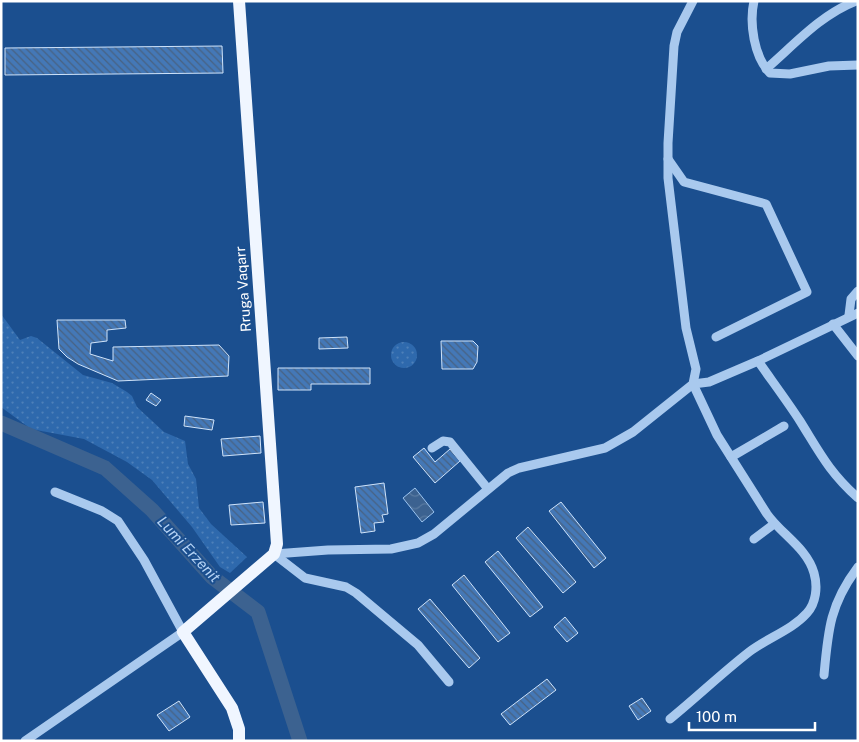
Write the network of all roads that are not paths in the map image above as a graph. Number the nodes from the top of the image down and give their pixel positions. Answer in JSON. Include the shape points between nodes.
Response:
{"nodes":[{"id":1,"x":239,"y":1,"type":"edge"},
{"id":2,"x":693,"y":1,"type":"edge"},
{"id":3,"x":754,"y":1,"type":"edge"},
{"id":4,"x":856,"y":1,"type":"edge"},
{"id":5,"x":857,"y":66,"type":"edge"},
{"id":6,"x":766,"y":69,"type":"junction"},
{"id":7,"x":668,"y":158,"type":"junction"},
{"id":8,"x":858,"y":291,"type":"edge"},
{"id":9,"x":854,"y":314,"type":"edge"},
{"id":10,"x":834,"y":324,"type":"junction"},
{"id":11,"x":716,"y":337,"type":"dead end"},
{"id":12,"x":858,"y":356,"type":"edge"},
{"id":13,"x":758,"y":361,"type":"junction"},
{"id":14,"x":693,"y":384,"type":"junction"},
{"id":15,"x":784,"y":426,"type":"dead end"},
{"id":16,"x":432,"y":448,"type":"dead end"},
{"id":17,"x":731,"y":457,"type":"junction"},
{"id":18,"x":488,"y":489,"type":"junction"},
{"id":19,"x":55,"y":492,"type":"dead end"},
{"id":20,"x":858,"y":498,"type":"edge"},
{"id":21,"x":774,"y":524,"type":"junction"},
{"id":22,"x":754,"y":539,"type":"dead end"},
{"id":23,"x":274,"y":554,"type":"junction"},
{"id":24,"x":858,"y":567,"type":"edge"},
{"id":25,"x":185,"y":629,"type":"junction"},
{"id":26,"x":824,"y":675,"type":"dead end"},
{"id":27,"x":449,"y":682,"type":"dead end"},
{"id":28,"x":670,"y":719,"type":"dead end"},
{"id":29,"x":25,"y":741,"type":"edge"},
{"id":30,"x":239,"y":741,"type":"edge"}],
"edges":[{"from":1,"to":23,"type":"main road","name":"Rruga Vaqarr","via":[[276,528]]},
{"from":2,"to":7,"type":"street","via":[[677,32],[674,46]]},
{"from":3,"to":6,"type":"street","via":[[755,40]]},
{"from":4,"to":6,"type":"street","via":[[832,13]]},
{"from":5,"to":6,"type":"street","via":[[830,66],[778,75]]},
{"from":7,"to":11,"type":"street","via":[[684,182],[766,204],[807,292]]},
{"from":7,"to":14,"type":"street","via":[[686,328],[696,369]]},
{"from":8,"to":9,"type":"street","via":[[851,299]]},
{"from":9,"to":10,"type":"street"},
{"from":10,"to":12,"type":"street"},
{"from":10,"to":13,"type":"street"},
{"from":13,"to":14,"type":"street","via":[[708,382]]},
{"from":13,"to":20,"type":"street","via":[[835,477]]},
{"from":14,"to":17,"type":"street"},
{"from":14,"to":18,"type":"street","via":[[619,441],[587,454],[519,468]]},
{"from":15,"to":17,"type":"street"},
{"from":16,"to":18,"type":"street","via":[[443,441],[450,442]]},
{"from":17,"to":21,"type":"street"},
{"from":18,"to":23,"type":"street","via":[[434,534],[406,547]]},
{"from":19,"to":25,"type":"street","via":[[118,521]]},
{"from":21,"to":22,"type":"street"},
{"from":21,"to":28,"type":"street","via":[[796,544],[814,572],[814,602],[795,623],[750,651]]},
{"from":23,"to":25,"type":"main road"},
{"from":23,"to":27,"type":"street","via":[[305,578],[346,587],[356,593],[418,645]]},
{"from":24,"to":26,"type":"street","via":[[848,580],[828,626]]},
{"from":25,"to":29,"type":"street"},
{"from":25,"to":30,"type":"main road","via":[[232,708],[239,728]]}]}
